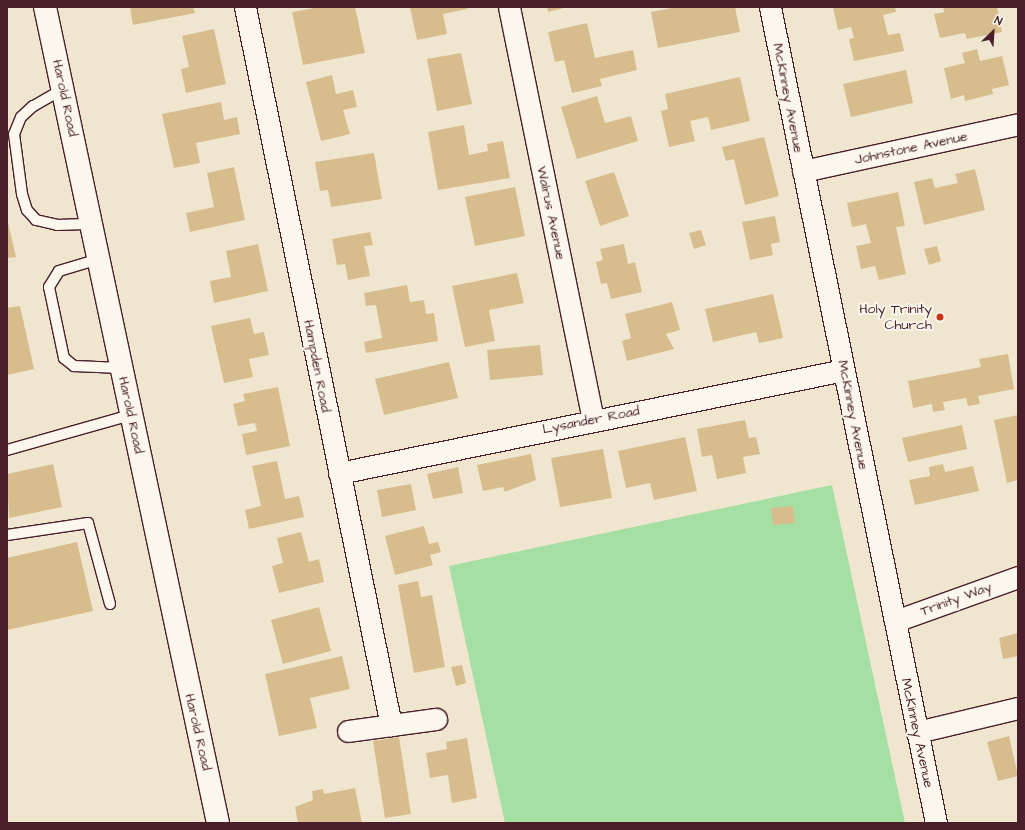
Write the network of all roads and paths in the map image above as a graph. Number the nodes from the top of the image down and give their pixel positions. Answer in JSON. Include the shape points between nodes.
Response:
{"nodes":[{"id":1,"x":46,"y":7,"type":"edge"},
{"id":2,"x":244,"y":7,"type":"edge"},
{"id":3,"x":509,"y":7,"type":"edge"},
{"id":4,"x":770,"y":7,"type":"edge"},
{"id":5,"x":63,"y":89,"type":"junction"},
{"id":6,"x":1018,"y":124,"type":"edge"},
{"id":7,"x":803,"y":172,"type":"junction"},
{"id":8,"x":92,"y":224,"type":"junction"},
{"id":9,"x":99,"y":258,"type":"junction"},
{"id":10,"x":121,"y":368,"type":"junction"},
{"id":11,"x":844,"y":370,"type":"junction"},
{"id":12,"x":131,"y":415,"type":"junction"},
{"id":13,"x":593,"y":419,"type":"junction"},
{"id":14,"x":7,"y":450,"type":"edge"},
{"id":15,"x":339,"y":472,"type":"junction"},
{"id":16,"x":7,"y":535,"type":"edge"},
{"id":17,"x":1018,"y":577,"type":"edge"},
{"id":18,"x":110,"y":604,"type":"dead end"},
{"id":19,"x":895,"y":622,"type":"junction"},
{"id":20,"x":1018,"y":708,"type":"edge"},
{"id":21,"x":436,"y":719,"type":"dead end"},
{"id":22,"x":390,"y":725,"type":"junction"},
{"id":23,"x":348,"y":731,"type":"dead end"},
{"id":24,"x":917,"y":732,"type":"junction"},
{"id":25,"x":218,"y":823,"type":"edge"},
{"id":26,"x":936,"y":823,"type":"edge"}],
"edges":[{"from":1,"to":5,"type":"main road","name":"Harold Road"},
{"from":2,"to":15,"type":"street","name":"Hampden Road"},
{"from":3,"to":13,"type":"street","name":"Walrus Avenue"},
{"from":4,"to":7,"type":"street","name":"McKinney Avenue"},
{"from":5,"to":8,"type":"main road","name":"Harold Road"},
{"from":5,"to":8,"type":"lane","via":[[33,106],[21,117],[14,134],[22,194],[27,210],[36,220],[57,225]]},
{"from":6,"to":7,"type":"street","name":"Johnstone Avenue"},
{"from":7,"to":11,"type":"street","name":"McKinney Avenue"},
{"from":8,"to":9,"type":"main road","name":"Harold Road"},
{"from":9,"to":10,"type":"main road","name":"Harold Road"},
{"from":9,"to":10,"type":"lane","via":[[59,270],[53,278],[50,287],[64,358],[74,366]]},
{"from":10,"to":12,"type":"main road","name":"Harold Road"},
{"from":11,"to":13,"type":"street","name":"Lysander Road"},
{"from":11,"to":19,"type":"street","name":"McKinney Avenue"},
{"from":12,"to":14,"type":"lane"},
{"from":12,"to":25,"type":"main road","name":"Harold Road"},
{"from":13,"to":15,"type":"street","name":"Lysander Road"},
{"from":15,"to":22,"type":"street","name":"Hampden Road"},
{"from":16,"to":18,"type":"lane","via":[[88,523]]},
{"from":17,"to":19,"type":"street","name":"Trinity Way"},
{"from":19,"to":24,"type":"street","name":"McKinney Avenue"},
{"from":20,"to":24,"type":"street"},
{"from":21,"to":22,"type":"street"},
{"from":22,"to":23,"type":"street"},
{"from":24,"to":26,"type":"street","name":"McKinney Avenue"}]}
